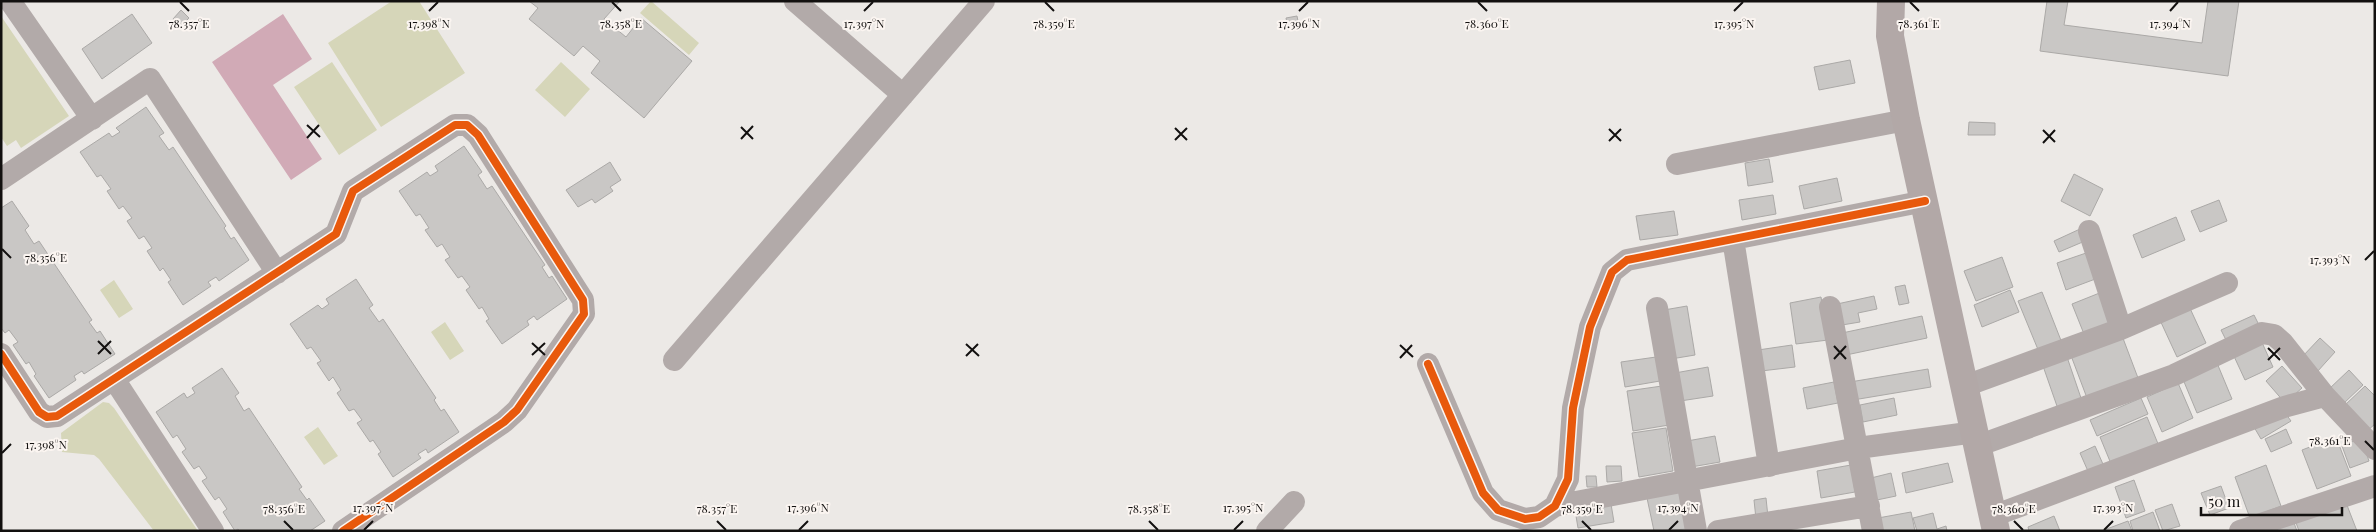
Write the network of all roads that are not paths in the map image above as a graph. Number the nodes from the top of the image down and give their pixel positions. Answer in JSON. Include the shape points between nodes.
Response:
{"nodes":[{"id":1,"x":10,"y":1,"type":"edge"},
{"id":2,"x":795,"y":1,"type":"edge"},
{"id":3,"x":984,"y":1,"type":"edge"},
{"id":4,"x":1891,"y":1,"type":"edge"},
{"id":5,"x":904,"y":95,"type":"junction"},
{"id":6,"x":92,"y":119,"type":"junction"},
{"id":7,"x":1906,"y":120,"type":"junction"},
{"id":8,"x":1677,"y":164,"type":"dead end"},
{"id":9,"x":1,"y":179,"type":"edge"},
{"id":10,"x":1924,"y":201,"type":"junction"},
{"id":11,"x":2089,"y":231,"type":"dead end"},
{"id":12,"x":1733,"y":239,"type":"junction"},
{"id":13,"x":277,"y":273,"type":"junction"},
{"id":14,"x":2227,"y":283,"type":"dead end"},
{"id":15,"x":1830,"y":307,"type":"dead end"},
{"id":16,"x":1657,"y":308,"type":"dead end"},
{"id":17,"x":2121,"y":329,"type":"junction"},
{"id":18,"x":1,"y":354,"type":"edge"},
{"id":19,"x":674,"y":360,"type":"dead end"},
{"id":20,"x":1428,"y":364,"type":"dead end"},
{"id":21,"x":114,"y":379,"type":"junction"},
{"id":22,"x":1965,"y":386,"type":"junction"},
{"id":23,"x":2325,"y":396,"type":"junction"},
{"id":24,"x":1976,"y":439,"type":"junction"},
{"id":25,"x":1858,"y":448,"type":"junction"},
{"id":26,"x":2375,"y":449,"type":"edge"},
{"id":27,"x":1769,"y":466,"type":"junction"},
{"id":28,"x":1686,"y":480,"type":"junction"},
{"id":29,"x":2375,"y":486,"type":"edge"},
{"id":30,"x":1294,"y":502,"type":"dead end"},
{"id":31,"x":1555,"y":506,"type":"junction"},
{"id":32,"x":1869,"y":506,"type":"junction"},
{"id":33,"x":1995,"y":524,"type":"edge"},
{"id":34,"x":214,"y":531,"type":"edge"},
{"id":35,"x":343,"y":531,"type":"edge"},
{"id":36,"x":1267,"y":531,"type":"edge"},
{"id":37,"x":1696,"y":531,"type":"edge"},
{"id":38,"x":1718,"y":531,"type":"edge"},
{"id":39,"x":1873,"y":531,"type":"edge"},
{"id":40,"x":2240,"y":531,"type":"edge"}],
"edges":[{"from":1,"to":6,"type":"street"},
{"from":2,"to":5,"type":"street"},
{"from":3,"to":5,"type":"street"},
{"from":4,"to":7,"type":"street","via":[[1890,36]]},
{"from":5,"to":19,"type":"street"},
{"from":6,"to":9,"type":"street"},
{"from":6,"to":13,"type":"street","via":[[150,79]]},
{"from":7,"to":8,"type":"street"},
{"from":7,"to":10,"type":"street"},
{"from":10,"to":12,"type":"street"},
{"from":10,"to":22,"type":"street"},
{"from":11,"to":17,"type":"street"},
{"from":12,"to":27,"type":"street"},
{"from":12,"to":31,"type":"street","via":[[1627,260],[1612,272],[1590,327],[1573,408],[1568,480]]},
{"from":13,"to":21,"type":"street"},
{"from":13,"to":35,"type":"street","via":[[336,234],[353,191],[455,125],[467,125],[478,135],[583,300],[584,314],[517,410]]},
{"from":14,"to":17,"type":"street"},
{"from":15,"to":25,"type":"street"},
{"from":16,"to":28,"type":"street"},
{"from":17,"to":22,"type":"street"},
{"from":18,"to":21,"type":"street","via":[[39,412],[47,417],[57,416]]},
{"from":20,"to":31,"type":"street","via":[[1482,493],[1498,510],[1525,519],[1539,517]]},
{"from":21,"to":34,"type":"street"},
{"from":22,"to":24,"type":"street"},
{"from":23,"to":24,"type":"street","via":[[2283,343],[2274,335],[2262,333],[2174,375]]},
{"from":23,"to":26,"type":"street"},
{"from":23,"to":33,"type":"street","via":[[2284,407]]},
{"from":24,"to":25,"type":"street"},
{"from":24,"to":33,"type":"street"},
{"from":25,"to":27,"type":"street"},
{"from":25,"to":32,"type":"street"},
{"from":27,"to":28,"type":"street"},
{"from":28,"to":31,"type":"street"},
{"from":28,"to":37,"type":"street"},
{"from":29,"to":40,"type":"street"},
{"from":30,"to":36,"type":"street"},
{"from":32,"to":38,"type":"street"},
{"from":32,"to":39,"type":"street"}]}
